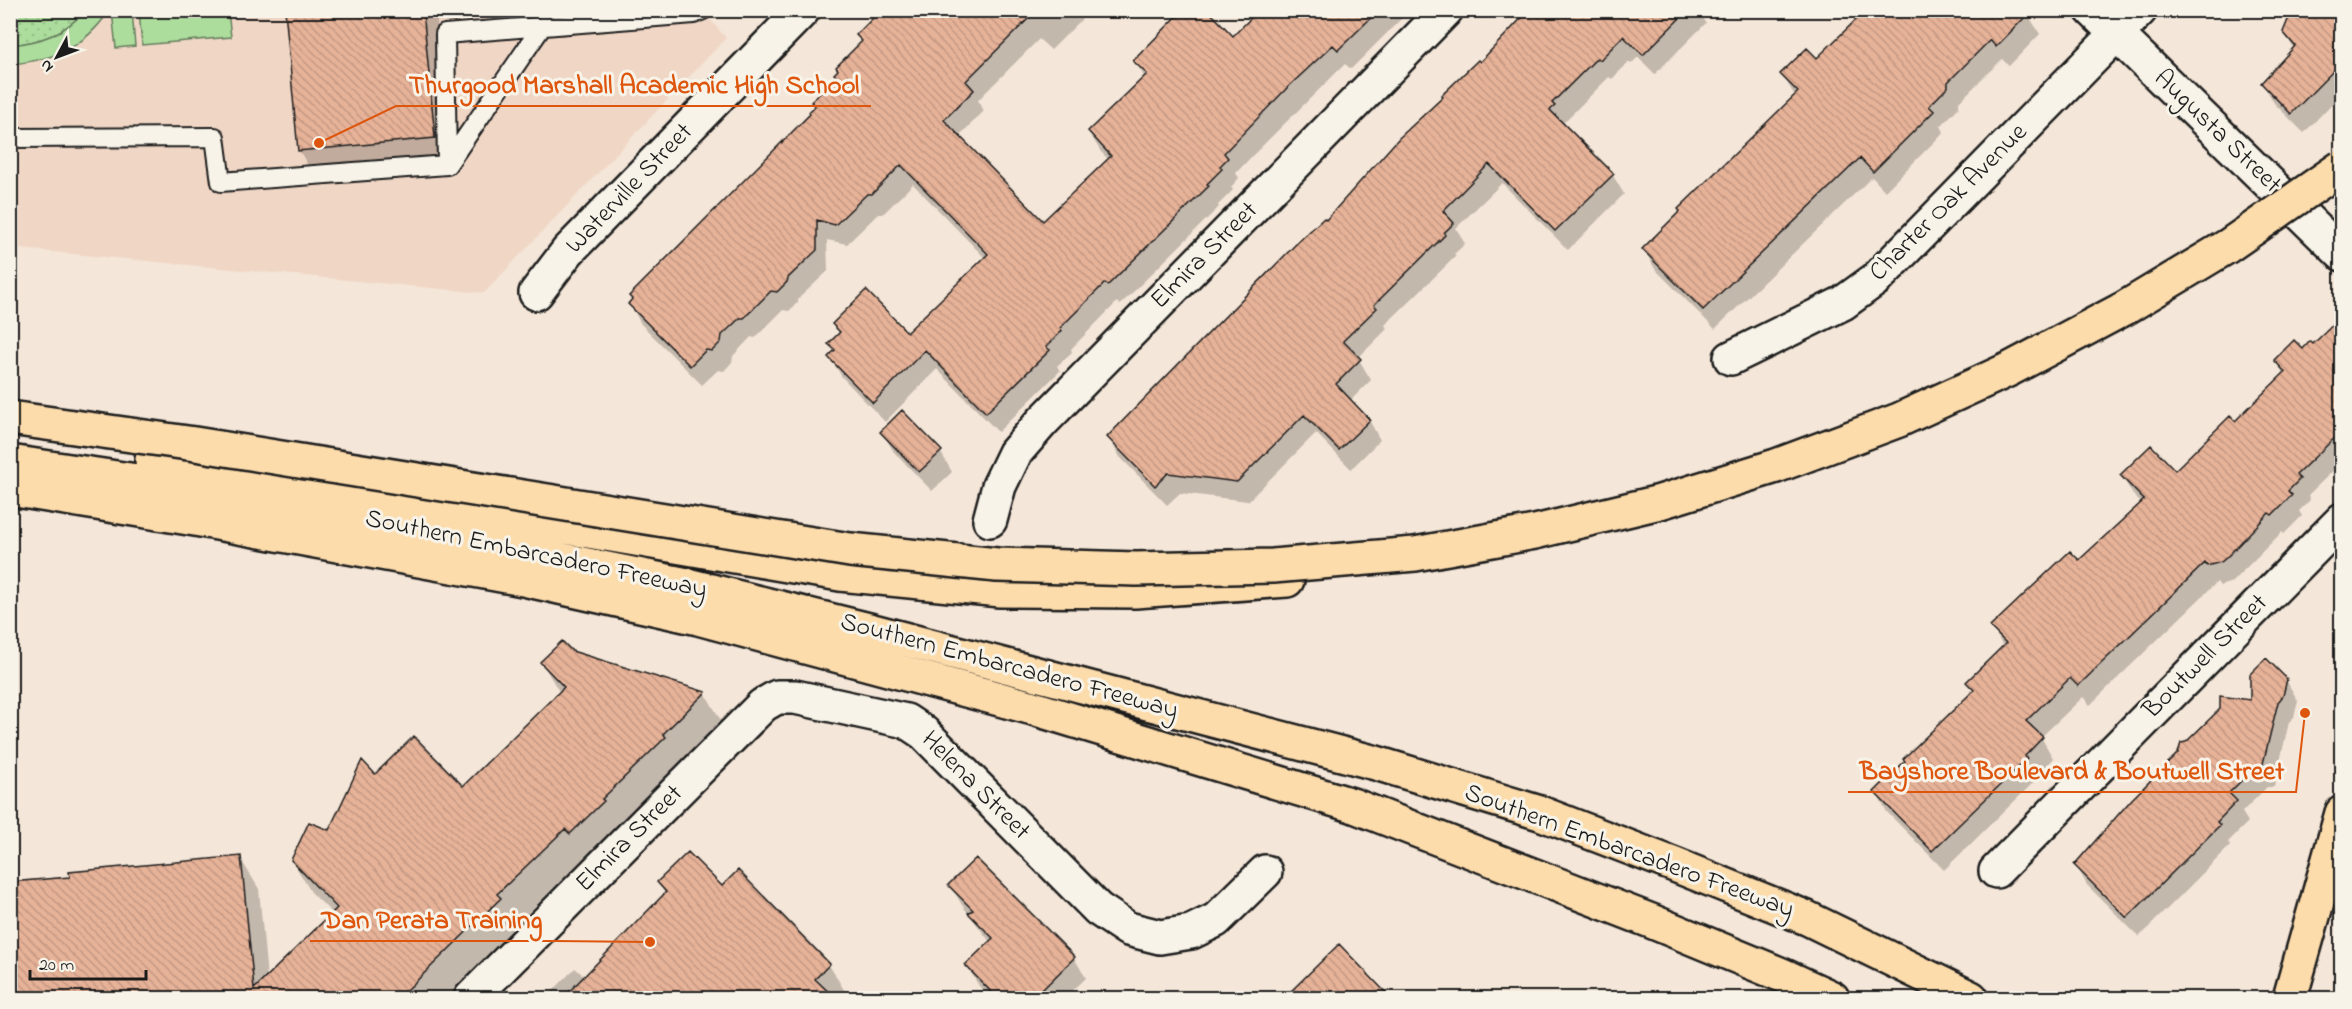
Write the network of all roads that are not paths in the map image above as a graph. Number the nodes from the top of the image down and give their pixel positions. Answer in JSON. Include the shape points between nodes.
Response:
{"nodes":[{"id":1,"x":702,"y":10,"type":"edge"},
{"id":2,"x":1446,"y":10,"type":"edge"},
{"id":3,"x":2092,"y":10,"type":"edge"},
{"id":4,"x":2140,"y":10,"type":"edge"},
{"id":5,"x":793,"y":14,"type":"edge"},
{"id":6,"x":543,"y":26,"type":"junction"},
{"id":7,"x":2117,"y":35,"type":"junction"},
{"id":8,"x":10,"y":138,"type":"edge"},
{"id":9,"x":447,"y":165,"type":"junction"},
{"id":10,"x":2342,"y":167,"type":"edge"},
{"id":11,"x":2342,"y":187,"type":"edge"},
{"id":12,"x":2342,"y":254,"type":"edge"},
{"id":13,"x":536,"y":293,"type":"dead end"},
{"id":14,"x":1731,"y":358,"type":"dead end"},
{"id":15,"x":10,"y":418,"type":"edge"},
{"id":16,"x":10,"y":442,"type":"edge"},
{"id":17,"x":10,"y":462,"type":"edge"},
{"id":18,"x":10,"y":489,"type":"edge"},
{"id":19,"x":990,"y":519,"type":"dead end"},
{"id":20,"x":2342,"y":520,"type":"edge"},
{"id":21,"x":763,"y":705,"type":"joint"},
{"id":22,"x":2342,"y":813,"type":"edge"},
{"id":23,"x":1995,"y":871,"type":"dead end"},
{"id":24,"x":1265,"y":872,"type":"dead end"},
{"id":25,"x":471,"y":999,"type":"edge"},
{"id":26,"x":1832,"y":999,"type":"edge"},
{"id":27,"x":1971,"y":999,"type":"edge"},
{"id":28,"x":2290,"y":999,"type":"edge"}],
"edges":[{"from":1,"to":6,"type":"lane","via":[[694,14]]},
{"from":2,"to":19,"type":"street","name":"Elmira Street","via":[[1042,422],[1015,453],[999,486]]},
{"from":3,"to":7,"type":"street","name":"Augusta Street"},
{"from":4,"to":7,"type":"street","name":"Charter Oak Avenue"},
{"from":5,"to":13,"type":"street","name":"Waterville Street","via":[[568,251]]},
{"from":6,"to":9,"type":"lane"},
{"from":6,"to":9,"type":"lane","via":[[445,34]]},
{"from":7,"to":12,"type":"street","name":"Augusta Street"},
{"from":7,"to":14,"type":"street","name":"Charter Oak Avenue","via":[[1876,279],[1843,303]]},
{"from":8,"to":9,"type":"lane","via":[[215,137],[221,182]]},
{"from":10,"to":15,"type":"main road","bridge":true,"via":[[2228,246],[2125,308],[2010,369],[1899,420],[1776,466],[1660,502],[1535,532],[1416,554],[1273,566],[997,566],[850,550],[195,444]]},
{"from":11,"to":16,"type":"main road","via":[[2132,323],[2017,382],[1903,433],[1784,479],[1665,516],[1538,547],[1417,568],[1135,591],[1000,590],[840,574],[197,466]]},
{"from":17,"to":27,"type":"main road","name":"Southern Embarcadero Freeway","via":[[347,516],[687,585],[1376,764],[1540,813],[1675,865],[1807,918]]},
{"from":18,"to":26,"type":"main road","name":"Southern Embarcadero Freeway","via":[[523,579],[698,618],[1033,708],[1352,805],[1651,921]]},
{"from":20,"to":23,"type":"street","name":"Boutwell Street"},
{"from":21,"to":24,"type":"street","name":"Helena Street","via":[[777,697],[795,697],[906,721],[924,733],[1098,909],[1128,929],[1160,937],[1191,932],[1216,920]]},
{"from":21,"to":25,"type":"street","name":"Elmira Street"},
{"from":22,"to":28,"type":"main road"}]}
